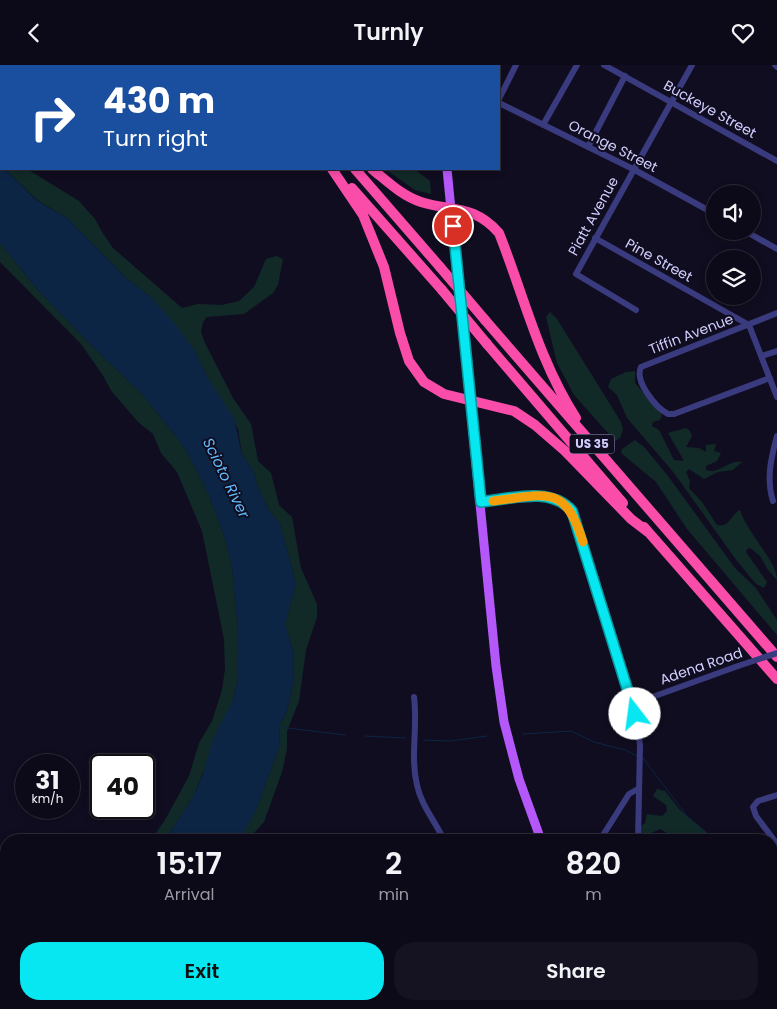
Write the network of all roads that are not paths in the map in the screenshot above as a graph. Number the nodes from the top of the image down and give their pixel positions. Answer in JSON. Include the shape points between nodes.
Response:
{"nodes":[{"id":1,"x":516,"y":65,"type":"edge"},
{"id":2,"x":577,"y":65,"type":"edge"},
{"id":3,"x":604,"y":65,"type":"edge"},
{"id":4,"x":692,"y":65,"type":"edge"},
{"id":5,"x":625,"y":76,"type":"junction"},
{"id":6,"x":500,"y":99,"type":"edge"},
{"id":7,"x":500,"y":102,"type":"edge"},
{"id":8,"x":671,"y":102,"type":"junction"},
{"id":9,"x":543,"y":125,"type":"junction"},
{"id":10,"x":588,"y":147,"type":"junction"},
{"id":11,"x":777,"y":161,"type":"edge"},
{"id":12,"x":634,"y":169,"type":"junction"},
{"id":13,"x":334,"y":170,"type":"edge"},
{"id":14,"x":334,"y":170,"type":"edge"},
{"id":15,"x":356,"y":170,"type":"edge"},
{"id":16,"x":373,"y":170,"type":"edge"},
{"id":17,"x":447,"y":170,"type":"edge"},
{"id":18,"x":451,"y":207,"type":"junction"},
{"id":19,"x":706,"y":210,"type":"edge"},
{"id":20,"x":595,"y":238,"type":"junction"},
{"id":21,"x":761,"y":240,"type":"edge"},
{"id":22,"x":777,"y":249,"type":"edge"},
{"id":23,"x":636,"y":310,"type":"dead end"},
{"id":24,"x":777,"y":313,"type":"edge"},
{"id":25,"x":749,"y":325,"type":"junction"},
{"id":26,"x":777,"y":351,"type":"edge"},
{"id":27,"x":762,"y":356,"type":"junction"},
{"id":28,"x":770,"y":378,"type":"junction"},
{"id":29,"x":777,"y":397,"type":"edge"},
{"id":30,"x":470,"y":402,"type":"junction"},
{"id":31,"x":585,"y":436,"type":"junction"},
{"id":32,"x":777,"y":436,"type":"edge"},
{"id":33,"x":777,"y":465,"type":"edge"},
{"id":34,"x":770,"y":467,"type":"junction"},
{"id":35,"x":773,"y":501,"type":"dead end"},
{"id":36,"x":481,"y":502,"type":"junction"},
{"id":37,"x":648,"y":532,"type":"junction"},
{"id":38,"x":777,"y":653,"type":"edge"},
{"id":39,"x":777,"y":657,"type":"edge"},
{"id":40,"x":777,"y":679,"type":"edge"},
{"id":41,"x":414,"y":697,"type":"dead end"},
{"id":42,"x":633,"y":704,"type":"junction"},
{"id":43,"x":638,"y":789,"type":"junction"},
{"id":44,"x":777,"y":795,"type":"edge"},
{"id":45,"x":441,"y":834,"type":"edge"},
{"id":46,"x":539,"y":834,"type":"edge"},
{"id":47,"x":604,"y":834,"type":"edge"},
{"id":48,"x":638,"y":834,"type":"edge"},
{"id":49,"x":770,"y":834,"type":"edge"}],
"edges":[{"from":1,"to":6,"type":"street"},
{"from":2,"to":9,"type":"street"},
{"from":3,"to":5,"type":"street","name":"Buckeye Street"},
{"from":4,"to":8,"type":"street","name":"Piatt Avenue"},
{"from":5,"to":8,"type":"street","name":"Buckeye Street"},
{"from":5,"to":10,"type":"street"},
{"from":7,"to":9,"type":"street","name":"Orange Street"},
{"from":8,"to":11,"type":"street","name":"Buckeye Street"},
{"from":8,"to":12,"type":"street","name":"Piatt Avenue"},
{"from":9,"to":10,"type":"street","name":"Orange Street"},
{"from":10,"to":12,"type":"street","name":"Orange Street"},
{"from":12,"to":19,"type":"street","name":"Orange Street"},
{"from":12,"to":20,"type":"street","name":"Piatt Avenue"},
{"from":13,"to":37,"type":"highway","number":"US 35","bridge":true,"via":[[442,290]]},
{"from":14,"to":30,"type":"highway","via":[[363,215],[374,240],[409,361],[424,381],[444,394]]},
{"from":15,"to":31,"type":"highway","number":"US 35","bridge":true},
{"from":16,"to":18,"type":"highway","via":[[409,197]]},
{"from":17,"to":18,"type":"main road"},
{"from":18,"to":30,"type":"main road"},
{"from":18,"to":31,"type":"highway","via":[[486,221],[498,233],[547,366]]},
{"from":20,"to":23,"type":"street","name":"Piatt Avenue","via":[[576,274]]},
{"from":20,"to":25,"type":"street","name":"Pine Street"},
{"from":21,"to":22,"type":"street"},
{"from":24,"to":25,"type":"street","name":"Tiffin Avenue"},
{"from":25,"to":27,"type":"street"},
{"from":25,"to":28,"type":"street","name":"Tiffin Avenue","via":[[641,367],[641,382],[659,408],[674,414]]},
{"from":26,"to":27,"type":"street"},
{"from":27,"to":28,"type":"street"},
{"from":28,"to":29,"type":"street"},
{"from":30,"to":36,"type":"main road"},
{"from":30,"to":37,"type":"highway","via":[[514,411],[535,425]]},
{"from":31,"to":39,"type":"highway","number":"US 35"},
{"from":32,"to":34,"type":"street"},
{"from":33,"to":34,"type":"street"},
{"from":34,"to":35,"type":"street","via":[[769,485]]},
{"from":36,"to":42,"type":"street","via":[[547,497],[564,502],[572,511]]},
{"from":36,"to":46,"type":"main road","via":[[504,722],[519,779]]},
{"from":37,"to":40,"type":"highway","number":"US 35"},
{"from":38,"to":42,"type":"street","name":"Adena Road","bridge":true},
{"from":41,"to":45,"type":"street","via":[[417,786]]},
{"from":42,"to":43,"type":"street","via":[[640,753]]},
{"from":43,"to":47,"type":"street","via":[[629,794]]},
{"from":43,"to":48,"type":"street"},
{"from":44,"to":49,"type":"street","via":[[758,801],[753,807]]}]}
